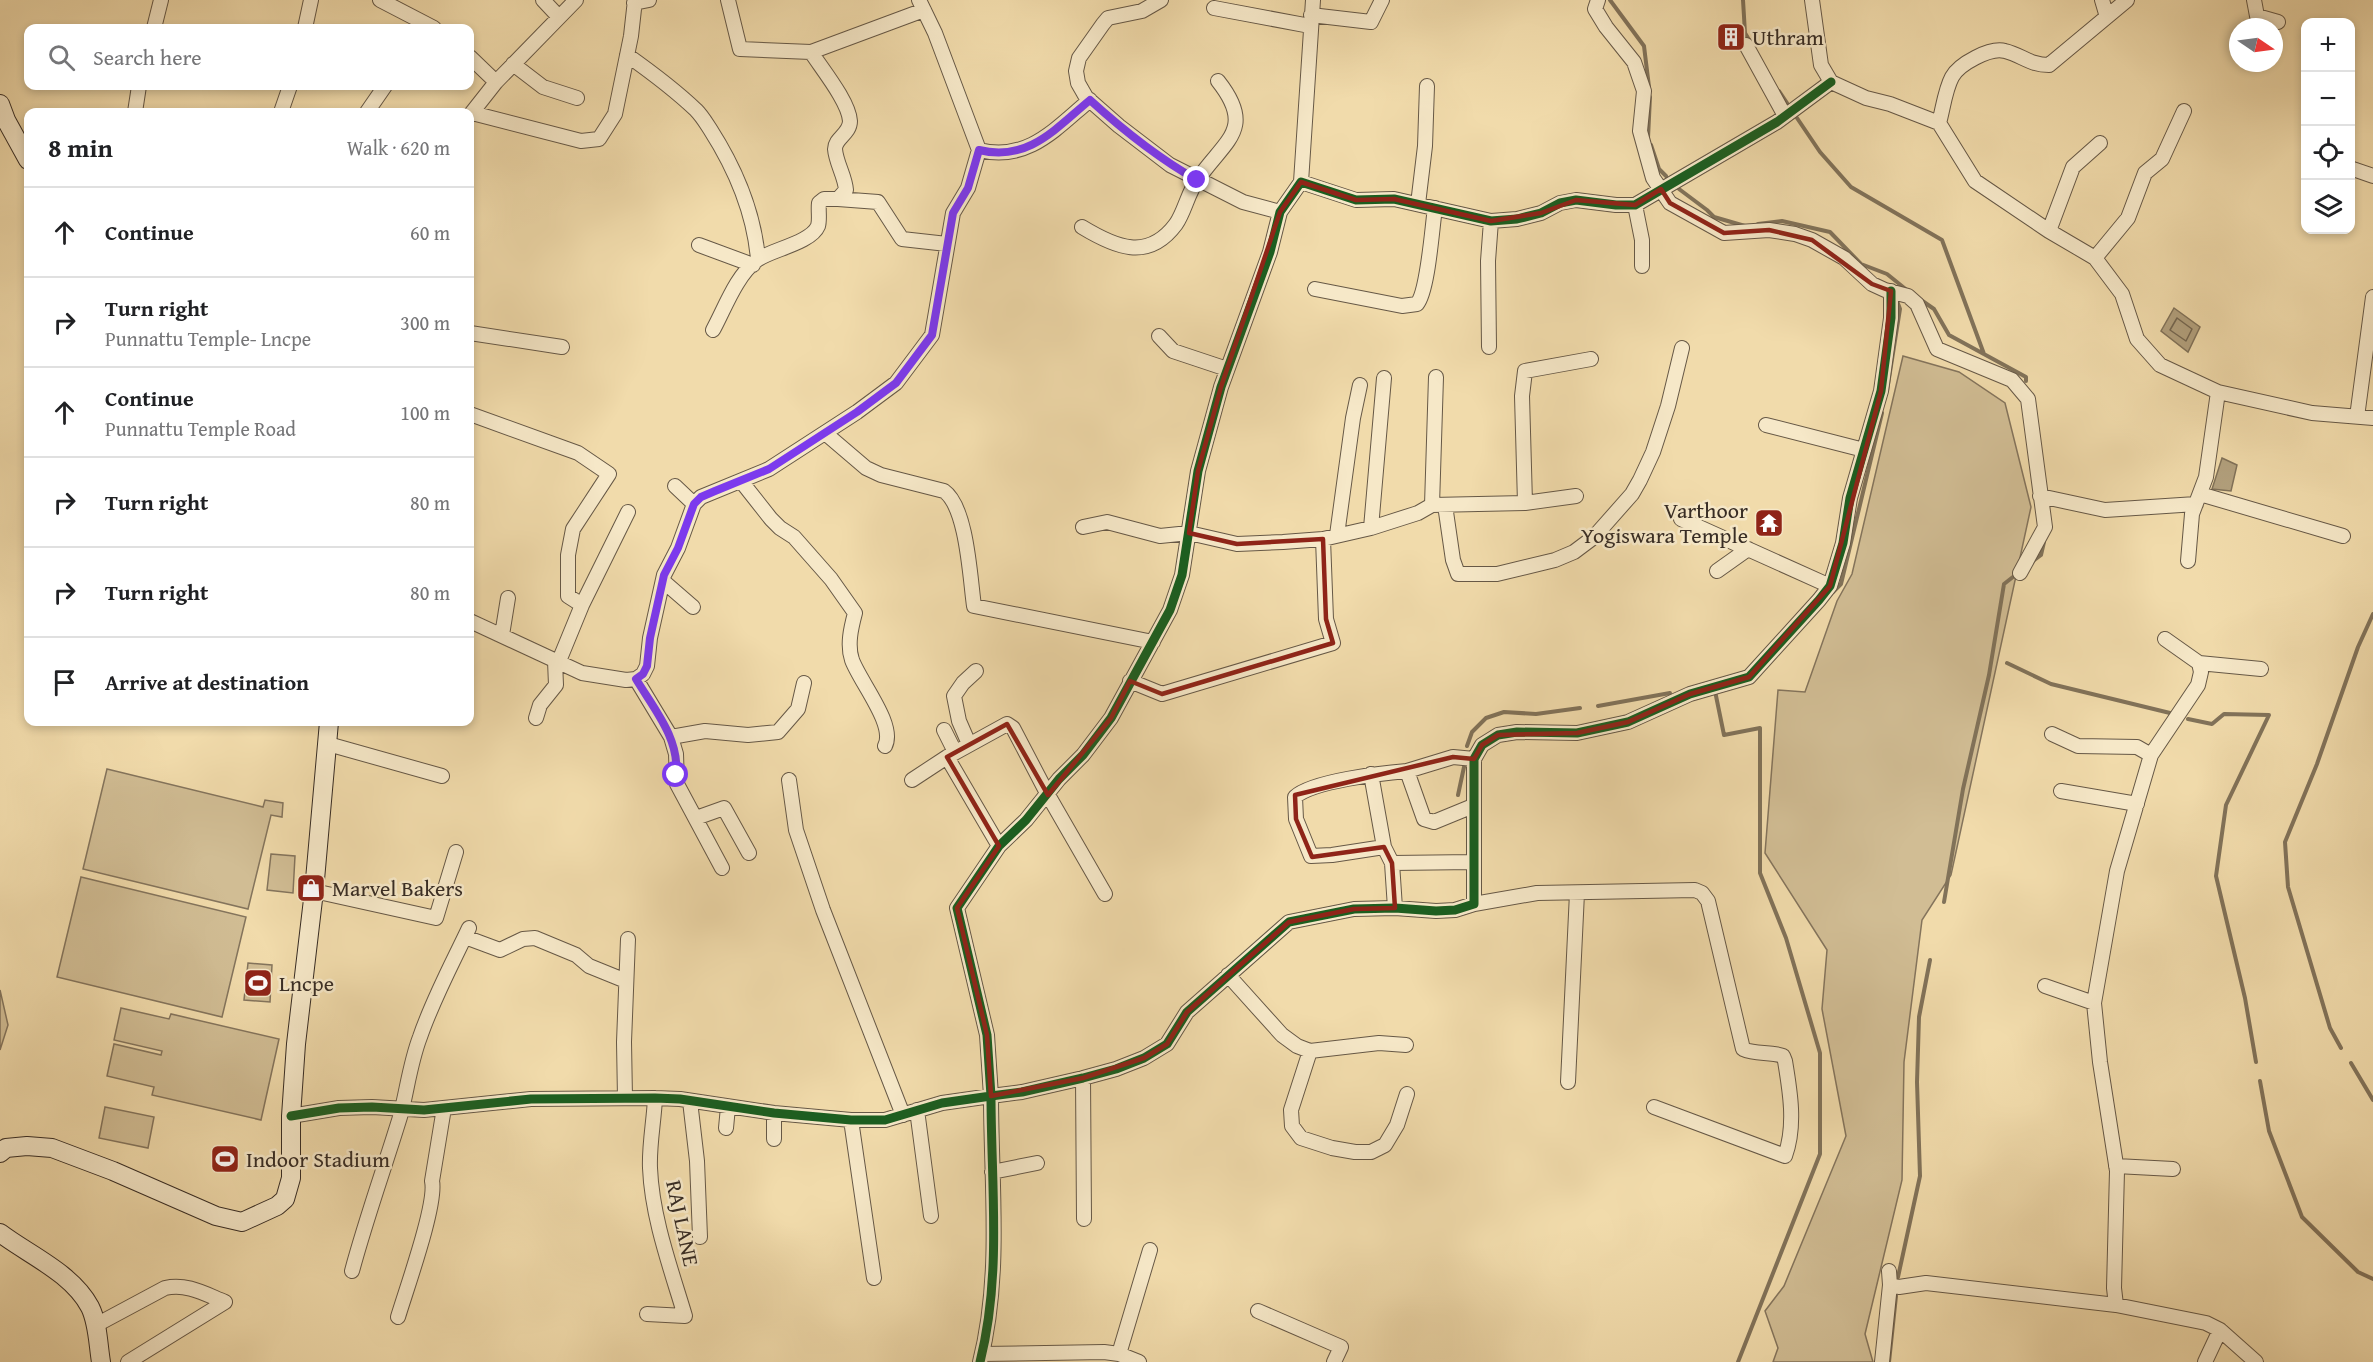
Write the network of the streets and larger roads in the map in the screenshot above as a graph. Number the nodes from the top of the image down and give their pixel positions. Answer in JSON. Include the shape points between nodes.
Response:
{"nodes":[{"id":1,"x":161,"y":0,"type":"edge"},
{"id":2,"x":311,"y":0,"type":"edge"},
{"id":3,"x":380,"y":0,"type":"edge"},
{"id":4,"x":543,"y":0,"type":"edge"},
{"id":5,"x":576,"y":0,"type":"edge"},
{"id":6,"x":649,"y":0,"type":"edge"},
{"id":7,"x":728,"y":0,"type":"edge"},
{"id":8,"x":1161,"y":0,"type":"edge"},
{"id":9,"x":1313,"y":0,"type":"edge"},
{"id":10,"x":1382,"y":0,"type":"edge"},
{"id":11,"x":1598,"y":0,"type":"edge"},
{"id":12,"x":1812,"y":0,"type":"edge"},
{"id":13,"x":2102,"y":0,"type":"edge"},
{"id":14,"x":2127,"y":0,"type":"edge"},
{"id":15,"x":2254,"y":0,"type":"edge"},
{"id":16,"x":634,"y":2,"type":"edge"},
{"id":17,"x":922,"y":5,"type":"edge"},
{"id":18,"x":1214,"y":8,"type":"dead end"},
{"id":19,"x":558,"y":16,"type":"junction"},
{"id":20,"x":2107,"y":17,"type":"junction"},
{"id":21,"x":2264,"y":18,"type":"edge"},
{"id":22,"x":1311,"y":21,"type":"junction"},
{"id":23,"x":155,"y":24,"type":"edge"},
{"id":24,"x":307,"y":24,"type":"edge"},
{"id":25,"x":426,"y":24,"type":"edge"},
{"id":26,"x":1746,"y":45,"type":"dead end"},
{"id":27,"x":811,"y":52,"type":"junction"},
{"id":28,"x":627,"y":55,"type":"junction"},
{"id":29,"x":474,"y":61,"type":"edge"},
{"id":30,"x":513,"y":64,"type":"junction"},
{"id":31,"x":1218,"y":81,"type":"dead end"},
{"id":32,"x":496,"y":82,"type":"junction"},
{"id":33,"x":1831,"y":82,"type":"junction"},
{"id":34,"x":1427,"y":86,"type":"dead end"},
{"id":35,"x":138,"y":90,"type":"edge"},
{"id":36,"x":289,"y":90,"type":"edge"},
{"id":37,"x":382,"y":90,"type":"edge"},
{"id":38,"x":577,"y":98,"type":"dead end"},
{"id":39,"x":1090,"y":100,"type":"junction"},
{"id":40,"x":0,"y":104,"type":"edge"},
{"id":41,"x":136,"y":108,"type":"edge"},
{"id":42,"x":282,"y":108,"type":"edge"},
{"id":43,"x":370,"y":108,"type":"edge"},
{"id":44,"x":474,"y":110,"type":"edge"},
{"id":45,"x":2184,"y":111,"type":"dead end"},
{"id":46,"x":474,"y":115,"type":"edge"},
{"id":47,"x":1785,"y":116,"type":"junction"},
{"id":48,"x":1939,"y":123,"type":"junction"},
{"id":49,"x":2100,"y":143,"type":"dead end"},
{"id":50,"x":979,"y":150,"type":"junction"},
{"id":51,"x":24,"y":153,"type":"edge"},
{"id":52,"x":2355,"y":170,"type":"edge"},
{"id":53,"x":2373,"y":176,"type":"edge"},
{"id":54,"x":1197,"y":180,"type":"junction"},
{"id":55,"x":1301,"y":182,"type":"junction"},
{"id":56,"x":1661,"y":189,"type":"junction"},
{"id":57,"x":838,"y":199,"type":"junction"},
{"id":58,"x":1418,"y":204,"type":"junction"},
{"id":59,"x":1635,"y":206,"type":"junction"},
{"id":60,"x":1435,"y":208,"type":"junction"},
{"id":61,"x":1280,"y":212,"type":"junction"},
{"id":62,"x":1491,"y":221,"type":"junction"},
{"id":63,"x":1082,"y":227,"type":"dead end"},
{"id":64,"x":2049,"y":231,"type":"junction"},
{"id":65,"x":947,"y":244,"type":"junction"},
{"id":66,"x":699,"y":245,"type":"dead end"},
{"id":67,"x":2095,"y":258,"type":"junction"},
{"id":68,"x":755,"y":262,"type":"junction"},
{"id":69,"x":1642,"y":266,"type":"dead end"},
{"id":70,"x":1315,"y":289,"type":"dead end"},
{"id":71,"x":1892,"y":291,"type":"junction"},
{"id":72,"x":2373,"y":297,"type":"edge"},
{"id":73,"x":713,"y":330,"type":"dead end"},
{"id":74,"x":474,"y":334,"type":"edge"},
{"id":75,"x":1159,"y":336,"type":"dead end"},
{"id":76,"x":562,"y":347,"type":"dead end"},
{"id":77,"x":1489,"y":347,"type":"dead end"},
{"id":78,"x":1682,"y":348,"type":"dead end"},
{"id":79,"x":1591,"y":359,"type":"dead end"},
{"id":80,"x":1227,"y":369,"type":"junction"},
{"id":81,"x":1436,"y":377,"type":"dead end"},
{"id":82,"x":1384,"y":378,"type":"dead end"},
{"id":83,"x":1360,"y":385,"type":"dead end"},
{"id":84,"x":2218,"y":392,"type":"junction"},
{"id":85,"x":474,"y":415,"type":"edge"},
{"id":86,"x":2357,"y":417,"type":"junction"},
{"id":87,"x":2373,"y":418,"type":"edge"},
{"id":88,"x":1766,"y":425,"type":"dead end"},
{"id":89,"x":825,"y":433,"type":"junction"},
{"id":90,"x":1864,"y":450,"type":"junction"},
{"id":91,"x":741,"y":481,"type":"junction"},
{"id":92,"x":675,"y":486,"type":"dead end"},
{"id":93,"x":1576,"y":496,"type":"dead end"},
{"id":94,"x":2040,"y":496,"type":"junction"},
{"id":95,"x":2198,"y":499,"type":"junction"},
{"id":96,"x":1525,"y":503,"type":"junction"},
{"id":97,"x":694,"y":504,"type":"junction"},
{"id":98,"x":1439,"y":505,"type":"junction"},
{"id":99,"x":628,"y":512,"type":"dead end"},
{"id":100,"x":1681,"y":519,"type":"dead end"},
{"id":101,"x":1083,"y":527,"type":"dead end"},
{"id":102,"x":1371,"y":528,"type":"junction"},
{"id":103,"x":1189,"y":533,"type":"junction"},
{"id":104,"x":2343,"y":536,"type":"dead end"},
{"id":105,"x":1330,"y":537,"type":"junction"},
{"id":106,"x":1748,"y":549,"type":"junction"},
{"id":107,"x":2188,"y":561,"type":"dead end"},
{"id":108,"x":1717,"y":571,"type":"dead end"},
{"id":109,"x":2020,"y":573,"type":"dead end"},
{"id":110,"x":663,"y":581,"type":"junction"},
{"id":111,"x":1830,"y":586,"type":"junction"},
{"id":112,"x":508,"y":598,"type":"dead end"},
{"id":113,"x":582,"y":605,"type":"junction"},
{"id":114,"x":693,"y":607,"type":"dead end"},
{"id":115,"x":474,"y":623,"type":"edge"},
{"id":116,"x":502,"y":635,"type":"junction"},
{"id":117,"x":2165,"y":639,"type":"dead end"},
{"id":118,"x":1153,"y":642,"type":"junction"},
{"id":119,"x":557,"y":661,"type":"junction"},
{"id":120,"x":2199,"y":663,"type":"junction"},
{"id":121,"x":2261,"y":669,"type":"dead end"},
{"id":122,"x":976,"y":671,"type":"dead end"},
{"id":123,"x":636,"y":679,"type":"junction"},
{"id":124,"x":1130,"y":681,"type":"junction"},
{"id":125,"x":804,"y":683,"type":"dead end"},
{"id":126,"x":536,"y":718,"type":"dead end"},
{"id":127,"x":329,"y":726,"type":"edge"},
{"id":128,"x":944,"y":730,"type":"dead end"},
{"id":129,"x":2052,"y":734,"type":"dead end"},
{"id":130,"x":671,"y":737,"type":"junction"},
{"id":131,"x":327,"y":744,"type":"junction"},
{"id":132,"x":969,"y":744,"type":"junction"},
{"id":133,"x":885,"y":747,"type":"dead end"},
{"id":134,"x":951,"y":754,"type":"junction"},
{"id":135,"x":2151,"y":755,"type":"junction"},
{"id":136,"x":1474,"y":759,"type":"junction"},
{"id":137,"x":1407,"y":771,"type":"junction"},
{"id":138,"x":1371,"y":774,"type":"junction"},
{"id":139,"x":442,"y":776,"type":"dead end"},
{"id":140,"x":789,"y":780,"type":"dead end"},
{"id":141,"x":912,"y":780,"type":"dead end"},
{"id":142,"x":2061,"y":791,"type":"dead end"},
{"id":143,"x":1048,"y":795,"type":"junction"},
{"id":144,"x":2137,"y":804,"type":"junction"},
{"id":145,"x":1473,"y":806,"type":"junction"},
{"id":146,"x":696,"y":818,"type":"junction"},
{"id":147,"x":999,"y":846,"type":"junction"},
{"id":148,"x":1384,"y":847,"type":"junction"},
{"id":149,"x":456,"y":852,"type":"dead end"},
{"id":150,"x":749,"y":853,"type":"dead end"},
{"id":151,"x":1474,"y":862,"type":"junction"},
{"id":152,"x":1392,"y":863,"type":"junction"},
{"id":153,"x":722,"y":868,"type":"dead end"},
{"id":154,"x":314,"y":891,"type":"junction"},
{"id":155,"x":1577,"y":892,"type":"junction"},
{"id":156,"x":1106,"y":894,"type":"dead end"},
{"id":157,"x":1474,"y":904,"type":"junction"},
{"id":158,"x":1395,"y":908,"type":"junction"},
{"id":159,"x":628,"y":939,"type":"dead end"},
{"id":160,"x":1228,"y":975,"type":"junction"},
{"id":161,"x":626,"y":981,"type":"junction"},
{"id":162,"x":2045,"y":986,"type":"dead end"},
{"id":163,"x":2094,"y":1003,"type":"junction"},
{"id":164,"x":1406,"y":1045,"type":"dead end"},
{"id":165,"x":1310,"y":1051,"type":"junction"},
{"id":166,"x":1083,"y":1078,"type":"junction"},
{"id":167,"x":1568,"y":1082,"type":"dead end"},
{"id":168,"x":1407,"y":1094,"type":"dead end"},
{"id":169,"x":991,"y":1096,"type":"junction"},
{"id":170,"x":625,"y":1098,"type":"junction"},
{"id":171,"x":655,"y":1098,"type":"junction"},
{"id":172,"x":690,"y":1101,"type":"junction"},
{"id":173,"x":728,"y":1107,"type":"junction"},
{"id":174,"x":1654,"y":1107,"type":"dead end"},
{"id":175,"x":402,"y":1108,"type":"junction"},
{"id":176,"x":444,"y":1108,"type":"junction"},
{"id":177,"x":917,"y":1110,"type":"junction"},
{"id":178,"x":774,"y":1113,"type":"junction"},
{"id":179,"x":903,"y":1115,"type":"junction"},
{"id":180,"x":291,"y":1116,"type":"junction"},
{"id":181,"x":851,"y":1120,"type":"junction"},
{"id":182,"x":726,"y":1128,"type":"dead end"},
{"id":183,"x":774,"y":1139,"type":"dead end"},
{"id":184,"x":0,"y":1153,"type":"edge"},
{"id":185,"x":1037,"y":1163,"type":"dead end"},
{"id":186,"x":2116,"y":1166,"type":"junction"},
{"id":187,"x":2173,"y":1169,"type":"dead end"},
{"id":188,"x":992,"y":1172,"type":"junction"},
{"id":189,"x":931,"y":1216,"type":"dead end"},
{"id":190,"x":1084,"y":1220,"type":"dead end"},
{"id":191,"x":0,"y":1233,"type":"edge"},
{"id":192,"x":700,"y":1237,"type":"dead end"},
{"id":193,"x":1150,"y":1251,"type":"dead end"},
{"id":194,"x":352,"y":1271,"type":"dead end"},
{"id":195,"x":874,"y":1278,"type":"dead end"},
{"id":196,"x":2116,"y":1305,"type":"junction"},
{"id":197,"x":1258,"y":1311,"type":"dead end"},
{"id":198,"x":647,"y":1314,"type":"dead end"},
{"id":199,"x":398,"y":1317,"type":"dead end"},
{"id":200,"x":96,"y":1325,"type":"junction"},
{"id":201,"x":2220,"y":1330,"type":"junction"},
{"id":202,"x":1119,"y":1354,"type":"junction"},
{"id":203,"x":981,"y":1358,"type":"edge"},
{"id":204,"x":102,"y":1362,"type":"edge"},
{"id":205,"x":128,"y":1362,"type":"edge"},
{"id":206,"x":1138,"y":1362,"type":"edge"},
{"id":207,"x":1334,"y":1362,"type":"edge"},
{"id":208,"x":1882,"y":1362,"type":"edge"},
{"id":209,"x":2205,"y":1362,"type":"edge"},
{"id":210,"x":2256,"y":1362,"type":"edge"}],
"edges":[{"from":1,"to":23,"type":"street"},
{"from":2,"to":24,"type":"street"},
{"from":3,"to":25,"type":"street"},
{"from":4,"to":19,"type":"street"},
{"from":5,"to":19,"type":"street"},
{"from":6,"to":16,"type":"street"},
{"from":7,"to":27,"type":"street","via":[[740,49]]},
{"from":8,"to":39,"type":"street","via":[[1142,11],[1108,18],[1095,34],[1079,58],[1076,71],[1078,83]]},
{"from":9,"to":22,"type":"street"},
{"from":10,"to":22,"type":"street","via":[[1371,22]]},
{"from":11,"to":56,"type":"street","via":[[1595,9],[1635,62],[1644,91],[1640,131],[1653,178]]},
{"from":12,"to":33,"type":"street","via":[[1821,65]]},
{"from":13,"to":20,"type":"street"},
{"from":14,"to":20,"type":"street"},
{"from":15,"to":21,"type":"street","via":[[2257,16]]},
{"from":16,"to":28,"type":"street"},
{"from":17,"to":27,"type":"street"},
{"from":17,"to":50,"type":"street"},
{"from":18,"to":22,"type":"street"},
{"from":19,"to":30,"type":"street"},
{"from":20,"to":48,"type":"street","via":[[2049,64],[2037,65],[2004,50],[1987,52],[1966,63],[1952,76]]},
{"from":22,"to":55,"type":"street"},
{"from":26,"to":47,"type":"street"},
{"from":27,"to":57,"type":"street","via":[[846,107],[850,121],[848,132],[835,150],[846,190]]},
{"from":28,"to":46,"type":"street","via":[[615,114],[599,139],[581,141]]},
{"from":28,"to":68,"type":"street","via":[[698,112],[724,151],[756,236]]},
{"from":29,"to":32,"type":"street"},
{"from":30,"to":32,"type":"street"},
{"from":30,"to":38,"type":"street","via":[[543,87]]},
{"from":31,"to":54,"type":"street","via":[[1231,98],[1235,125],[1226,146]]},
{"from":32,"to":44,"type":"street"},
{"from":33,"to":47,"type":"street"},
{"from":33,"to":48,"type":"street"},
{"from":34,"to":58,"type":"street"},
{"from":35,"to":41,"type":"street"},
{"from":36,"to":42,"type":"street"},
{"from":37,"to":43,"type":"street"},
{"from":39,"to":50,"type":"street","via":[[1031,146],[994,154]]},
{"from":39,"to":54,"type":"street","via":[[1161,158]]},
{"from":40,"to":51,"type":"street"},
{"from":45,"to":67,"type":"street","via":[[2162,159],[2145,173],[2128,218]]},
{"from":47,"to":56,"type":"street"},
{"from":48,"to":64,"type":"street","via":[[1975,181]]},
{"from":49,"to":64,"type":"street","via":[[2073,167]]},
{"from":50,"to":65,"type":"street","via":[[968,188],[953,213]]},
{"from":52,"to":53,"type":"street"},
{"from":54,"to":61,"type":"street","via":[[1243,202]]},
{"from":54,"to":63,"type":"street","via":[[1176,225],[1158,241],[1141,248],[1108,243]]},
{"from":55,"to":58,"type":"street","via":[[1356,200],[1394,199]]},
{"from":55,"to":61,"type":"street"},
{"from":56,"to":59,"type":"street"},
{"from":56,"to":71,"type":"street","via":[[1670,203],[1724,233],[1769,230],[1795,234],[1844,258],[1872,284]]},
{"from":57,"to":65,"type":"street","via":[[878,202],[902,238]]},
{"from":57,"to":68,"type":"street","via":[[819,203],[814,231]]},
{"from":58,"to":60,"type":"street"},
{"from":59,"to":62,"type":"street","via":[[1576,200],[1517,219]]},
{"from":59,"to":69,"type":"street","via":[[1642,240]]},
{"from":60,"to":62,"type":"street"},
{"from":60,"to":70,"type":"street","via":[[1425,284],[1417,304],[1402,306]]},
{"from":61,"to":80,"type":"street"},
{"from":62,"to":77,"type":"street"},
{"from":64,"to":67,"type":"street"},
{"from":65,"to":89,"type":"street","via":[[932,335],[896,383]]},
{"from":66,"to":68,"type":"street"},
{"from":67,"to":84,"type":"street","via":[[2122,294],[2137,339],[2160,365]]},
{"from":68,"to":73,"type":"street"},
{"from":71,"to":90,"type":"street","via":[[1881,392]]},
{"from":71,"to":94,"type":"street","via":[[1917,304],[1937,349],[2012,380],[2022,390],[2028,399]]},
{"from":72,"to":86,"type":"street"},
{"from":74,"to":76,"type":"street"},
{"from":75,"to":80,"type":"street","via":[[1173,351]]},
{"from":78,"to":98,"type":"street","via":[[1668,406],[1640,480],[1594,537],[1574,552],[1497,574],[1458,574]]},
{"from":79,"to":96,"type":"street","via":[[1525,371]]},
{"from":80,"to":103,"type":"street","via":[[1198,471]]},
{"from":81,"to":98,"type":"street"},
{"from":82,"to":102,"type":"street"},
{"from":83,"to":105,"type":"street"},
{"from":84,"to":86,"type":"street","via":[[2312,413]]},
{"from":84,"to":95,"type":"street","via":[[2206,477]]},
{"from":85,"to":113,"type":"street","via":[[578,453],[609,474],[573,529],[570,542],[568,596]]},
{"from":86,"to":87,"type":"street"},
{"from":88,"to":90,"type":"street"},
{"from":89,"to":91,"type":"street","via":[[769,469]]},
{"from":89,"to":118,"type":"street","via":[[866,468],[951,496],[963,534],[974,606]]},
{"from":90,"to":111,"type":"street"},
{"from":91,"to":97,"type":"street","via":[[701,497]]},
{"from":91,"to":133,"type":"street","via":[[771,519],[794,537],[831,579],[855,614],[852,659],[884,721],[888,741]]},
{"from":92,"to":97,"type":"street"},
{"from":93,"to":96,"type":"street"},
{"from":94,"to":95,"type":"street","via":[[2105,510]]},
{"from":94,"to":109,"type":"street","via":[[2045,527]]},
{"from":95,"to":104,"type":"street"},
{"from":95,"to":107,"type":"street","via":[[2192,514]]},
{"from":96,"to":98,"type":"street"},
{"from":97,"to":110,"type":"street"},
{"from":98,"to":102,"type":"street"},
{"from":99,"to":113,"type":"street"},
{"from":100,"to":106,"type":"street"},
{"from":101,"to":103,"type":"street","via":[[1107,522],[1160,536]]},
{"from":102,"to":105,"type":"street"},
{"from":103,"to":105,"type":"street","via":[[1237,544]]},
{"from":103,"to":118,"type":"street","via":[[1182,575]]},
{"from":105,"to":124,"type":"street","via":[[1326,619],[1333,643],[1162,694]]},
{"from":106,"to":108,"type":"street"},
{"from":106,"to":111,"type":"street"},
{"from":110,"to":114,"type":"street"},
{"from":110,"to":123,"type":"street","via":[[647,666]]},
{"from":111,"to":136,"type":"street","via":[[1749,677],[1690,694],[1628,722],[1577,733],[1498,735],[1482,745]]},
{"from":112,"to":116,"type":"street"},
{"from":113,"to":119,"type":"street"},
{"from":115,"to":116,"type":"street"},
{"from":116,"to":119,"type":"street"},
{"from":117,"to":120,"type":"street"},
{"from":118,"to":124,"type":"street"},
{"from":119,"to":123,"type":"street","via":[[582,673]]},
{"from":119,"to":126,"type":"street","via":[[556,685],[540,705]]},
{"from":120,"to":121,"type":"street"},
{"from":120,"to":135,"type":"street","via":[[2198,685]]},
{"from":122,"to":132,"type":"street","via":[[954,696]]},
{"from":123,"to":130,"type":"street"},
{"from":124,"to":143,"type":"street","via":[[1111,718]]},
{"from":125,"to":130,"type":"street","via":[[798,709],[778,732],[748,735],[705,731]]},
{"from":127,"to":131,"type":"street"},
{"from":128,"to":134,"type":"street"},
{"from":129,"to":135,"type":"street","via":[[2078,746],[2137,747]]},
{"from":130,"to":146,"type":"street","via":[[677,784]]},
{"from":131,"to":139,"type":"street"},
{"from":131,"to":154,"type":"street"},
{"from":132,"to":134,"type":"street"},
{"from":132,"to":143,"type":"street","via":[[1007,724],[1013,728]]},
{"from":134,"to":141,"type":"street"},
{"from":134,"to":147,"type":"street"},
{"from":135,"to":144,"type":"street"},
{"from":136,"to":137,"type":"street","via":[[1453,757]]},
{"from":136,"to":145,"type":"street"},
{"from":137,"to":138,"type":"street"},
{"from":137,"to":145,"type":"street","via":[[1424,819],[1434,822]]},
{"from":138,"to":148,"type":"street"},
{"from":138,"to":148,"type":"street","via":[[1298,794],[1296,819],[1311,855]]},
{"from":140,"to":179,"type":"street","via":[[796,830],[823,910]]},
{"from":142,"to":144,"type":"street"},
{"from":143,"to":147,"type":"street"},
{"from":143,"to":156,"type":"street"},
{"from":144,"to":163,"type":"street","via":[[2117,871]]},
{"from":145,"to":151,"type":"street"},
{"from":146,"to":150,"type":"street","via":[[724,808]]},
{"from":146,"to":153,"type":"street"},
{"from":147,"to":169,"type":"street","via":[[957,908],[987,1035]]},
{"from":148,"to":152,"type":"street"},
{"from":149,"to":154,"type":"street","via":[[436,918]]},
{"from":151,"to":152,"type":"street"},
{"from":151,"to":157,"type":"street"},
{"from":152,"to":158,"type":"street"},
{"from":154,"to":180,"type":"street"},
{"from":155,"to":157,"type":"street","via":[[1537,893]]},
{"from":155,"to":167,"type":"street"},
{"from":155,"to":174,"type":"street","via":[[1702,893],[1708,901],[1743,1049],[1777,1053],[1785,1061],[1791,1101],[1788,1148],[1785,1156]]},
{"from":157,"to":158,"type":"street","via":[[1436,911]]},
{"from":158,"to":160,"type":"street","via":[[1354,909],[1289,922]]},
{"from":159,"to":161,"type":"street"},
{"from":160,"to":165,"type":"street","via":[[1282,1035]]},
{"from":160,"to":166,"type":"street","via":[[1187,1012],[1167,1044],[1144,1058]]},
{"from":161,"to":170,"type":"street"},
{"from":161,"to":175,"type":"street","via":[[535,938],[500,950],[467,933],[435,996],[419,1039]]},
{"from":162,"to":163,"type":"street"},
{"from":163,"to":186,"type":"street"},
{"from":164,"to":165,"type":"street","via":[[1379,1043]]},
{"from":165,"to":168,"type":"street","via":[[1292,1110],[1292,1126],[1301,1138],[1332,1148],[1371,1152],[1385,1145],[1397,1125]]},
{"from":166,"to":169,"type":"street"},
{"from":166,"to":190,"type":"street"},
{"from":169,"to":177,"type":"street"},
{"from":169,"to":188,"type":"street"},
{"from":170,"to":171,"type":"street"},
{"from":170,"to":176,"type":"street","via":[[531,1099]]},
{"from":171,"to":172,"type":"street"},
{"from":171,"to":198,"type":"street","name":"RAJ LANE","via":[[650,1167],[653,1197],[685,1316]]},
{"from":172,"to":173,"type":"street"},
{"from":172,"to":192,"type":"street","via":[[698,1161]]},
{"from":173,"to":178,"type":"street"},
{"from":173,"to":182,"type":"street"},
{"from":175,"to":176,"type":"street"},
{"from":175,"to":180,"type":"street","via":[[339,1108]]},
{"from":175,"to":194,"type":"street"},
{"from":176,"to":199,"type":"street","via":[[426,1227]]},
{"from":177,"to":179,"type":"street"},
{"from":177,"to":189,"type":"street"},
{"from":178,"to":181,"type":"street"},
{"from":178,"to":183,"type":"street"},
{"from":179,"to":181,"type":"street","via":[[885,1120]]},
{"from":180,"to":184,"type":"street","via":[[291,1179],[285,1199],[242,1222],[216,1216],[52,1148],[6,1148]]},
{"from":181,"to":195,"type":"street"},
{"from":185,"to":188,"type":"street"},
{"from":186,"to":187,"type":"street"},
{"from":186,"to":196,"type":"street"},
{"from":188,"to":203,"type":"street","via":[[993,1263]]},
{"from":191,"to":200,"type":"street","via":[[80,1293]]},
{"from":193,"to":202,"type":"street"},
{"from":196,"to":201,"type":"street","via":[[2206,1323]]},
{"from":196,"to":208,"type":"street","via":[[1926,1283],[1899,1287],[1889,1278]]},
{"from":197,"to":207,"type":"street","via":[[1341,1347]]},
{"from":200,"to":204,"type":"street"},
{"from":200,"to":205,"type":"street","via":[[177,1285],[225,1302]]},
{"from":201,"to":209,"type":"street"},
{"from":201,"to":210,"type":"street"},
{"from":202,"to":203,"type":"street","via":[[1053,1352]]},
{"from":202,"to":206,"type":"street"}]}
